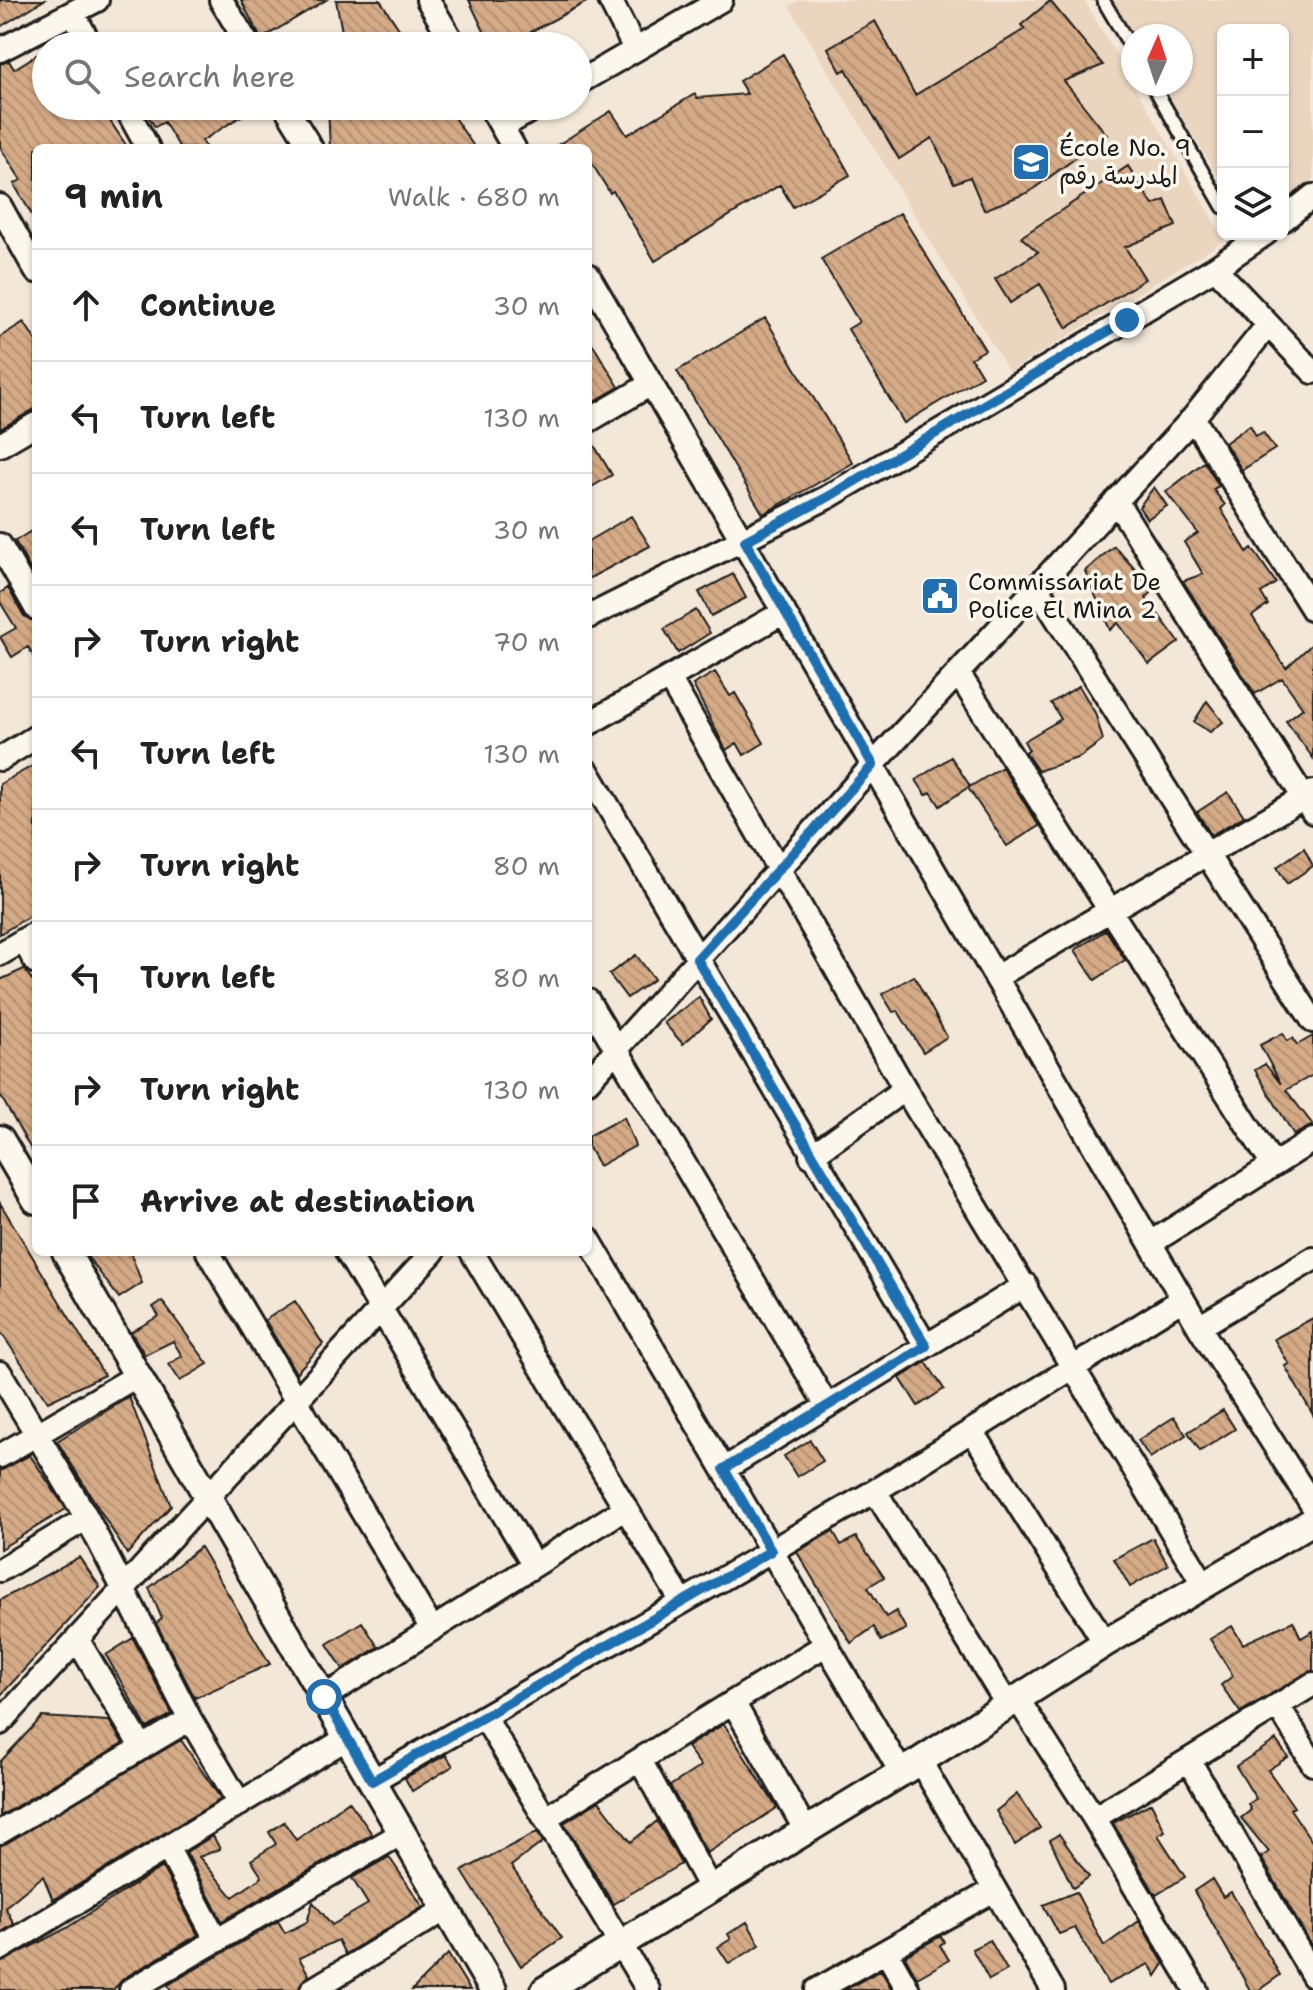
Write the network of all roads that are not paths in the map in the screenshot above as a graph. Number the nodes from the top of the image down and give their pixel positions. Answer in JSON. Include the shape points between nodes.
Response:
{"nodes":[{"id":1,"x":97,"y":0,"type":"edge"},
{"id":2,"x":221,"y":0,"type":"edge"},
{"id":3,"x":428,"y":0,"type":"edge"},
{"id":4,"x":610,"y":0,"type":"edge"},
{"id":5,"x":721,"y":0,"type":"edge"},
{"id":6,"x":1103,"y":0,"type":"edge"},
{"id":7,"x":73,"y":13,"type":"junction"},
{"id":8,"x":1121,"y":31,"type":"edge"},
{"id":9,"x":36,"y":32,"type":"edge"},
{"id":10,"x":83,"y":32,"type":"edge"},
{"id":11,"x":240,"y":32,"type":"edge"},
{"id":12,"x":447,"y":32,"type":"edge"},
{"id":13,"x":32,"y":34,"type":"edge"},
{"id":14,"x":635,"y":49,"type":"junction"},
{"id":15,"x":0,"y":50,"type":"edge"},
{"id":16,"x":592,"y":75,"type":"edge"},
{"id":17,"x":1159,"y":96,"type":"edge"},
{"id":18,"x":133,"y":120,"type":"edge"},
{"id":19,"x":294,"y":120,"type":"edge"},
{"id":20,"x":498,"y":120,"type":"edge"},
{"id":21,"x":514,"y":120,"type":"edge"},
{"id":22,"x":502,"y":127,"type":"junction"},
{"id":23,"x":146,"y":144,"type":"edge"},
{"id":24,"x":309,"y":144,"type":"edge"},
{"id":25,"x":512,"y":144,"type":"edge"},
{"id":26,"x":1313,"y":196,"type":"edge"},
{"id":27,"x":1217,"y":197,"type":"edge"},
{"id":28,"x":0,"y":206,"type":"edge"},
{"id":29,"x":1289,"y":215,"type":"edge"},
{"id":30,"x":1243,"y":241,"type":"edge"},
{"id":31,"x":32,"y":264,"type":"edge"},
{"id":32,"x":1215,"y":268,"type":"junction"},
{"id":33,"x":592,"y":282,"type":"edge"},
{"id":34,"x":1268,"y":325,"type":"junction"},
{"id":35,"x":1313,"y":372,"type":"edge"},
{"id":36,"x":651,"y":384,"type":"junction"},
{"id":37,"x":1193,"y":418,"type":"junction"},
{"id":38,"x":592,"y":419,"type":"edge"},
{"id":39,"x":32,"y":426,"type":"edge"},
{"id":40,"x":0,"y":445,"type":"edge"},
{"id":41,"x":1116,"y":501,"type":"junction"},
{"id":42,"x":745,"y":541,"type":"junction"},
{"id":43,"x":0,"y":545,"type":"edge"},
{"id":44,"x":1037,"y":587,"type":"junction"},
{"id":45,"x":32,"y":601,"type":"edge"},
{"id":46,"x":1313,"y":610,"type":"edge"},
{"id":47,"x":784,"y":612,"type":"junction"},
{"id":48,"x":592,"y":615,"type":"edge"},
{"id":49,"x":958,"y":673,"type":"junction"},
{"id":50,"x":669,"y":678,"type":"junction"},
{"id":51,"x":592,"y":722,"type":"edge"},
{"id":52,"x":32,"y":739,"type":"edge"},
{"id":53,"x":0,"y":759,"type":"edge"},
{"id":54,"x":873,"y":765,"type":"junction"},
{"id":55,"x":592,"y":779,"type":"edge"},
{"id":56,"x":1310,"y":801,"type":"edge"},
{"id":57,"x":1208,"y":856,"type":"junction"},
{"id":58,"x":781,"y":868,"type":"junction"},
{"id":59,"x":1111,"y":911,"type":"junction"},
{"id":60,"x":30,"y":937,"type":"edge"},
{"id":61,"x":0,"y":954,"type":"edge"},
{"id":62,"x":697,"y":959,"type":"junction"},
{"id":63,"x":996,"y":977,"type":"junction"},
{"id":64,"x":592,"y":1008,"type":"edge"},
{"id":65,"x":1313,"y":1021,"type":"edge"},
{"id":66,"x":617,"y":1049,"type":"junction"},
{"id":67,"x":592,"y":1077,"type":"edge"},
{"id":68,"x":905,"y":1089,"type":"junction"},
{"id":69,"x":0,"y":1139,"type":"edge"},
{"id":70,"x":1313,"y":1140,"type":"edge"},
{"id":71,"x":811,"y":1156,"type":"junction"},
{"id":72,"x":1273,"y":1165,"type":"junction"},
{"id":73,"x":32,"y":1193,"type":"edge"},
{"id":74,"x":1151,"y":1243,"type":"junction"},
{"id":75,"x":592,"y":1245,"type":"edge"},
{"id":76,"x":68,"y":1256,"type":"edge"},
{"id":77,"x":210,"y":1256,"type":"edge"},
{"id":78,"x":349,"y":1256,"type":"edge"},
{"id":79,"x":429,"y":1256,"type":"edge"},
{"id":80,"x":474,"y":1256,"type":"edge"},
{"id":81,"x":1313,"y":1259,"type":"edge"},
{"id":82,"x":1026,"y":1285,"type":"junction"},
{"id":83,"x":1183,"y":1299,"type":"junction"},
{"id":84,"x":381,"y":1309,"type":"junction"},
{"id":85,"x":1199,"y":1327,"type":"junction"},
{"id":86,"x":926,"y":1346,"type":"junction"},
{"id":87,"x":1075,"y":1369,"type":"junction"},
{"id":88,"x":0,"y":1373,"type":"edge"},
{"id":89,"x":138,"y":1375,"type":"junction"},
{"id":90,"x":297,"y":1402,"type":"junction"},
{"id":91,"x":827,"y":1406,"type":"junction"},
{"id":92,"x":973,"y":1432,"type":"junction"},
{"id":93,"x":36,"y":1435,"type":"junction"},
{"id":94,"x":0,"y":1456,"type":"edge"},
{"id":95,"x":724,"y":1469,"type":"junction"},
{"id":96,"x":875,"y":1491,"type":"junction"},
{"id":97,"x":209,"y":1498,"type":"junction"},
{"id":98,"x":1313,"y":1506,"type":"edge"},
{"id":99,"x":626,"y":1508,"type":"junction"},
{"id":100,"x":87,"y":1518,"type":"junction"},
{"id":101,"x":1313,"y":1521,"type":"edge"},
{"id":102,"x":771,"y":1551,"type":"junction"},
{"id":103,"x":534,"y":1565,"type":"junction"},
{"id":104,"x":0,"y":1570,"type":"edge"},
{"id":105,"x":1203,"y":1583,"type":"junction"},
{"id":106,"x":124,"y":1586,"type":"junction"},
{"id":107,"x":682,"y":1602,"type":"junction"},
{"id":108,"x":432,"y":1629,"type":"junction"},
{"id":109,"x":77,"y":1639,"type":"junction"},
{"id":110,"x":1105,"y":1643,"type":"junction"},
{"id":111,"x":827,"y":1644,"type":"junction"},
{"id":112,"x":1313,"y":1684,"type":"edge"},
{"id":113,"x":324,"y":1697,"type":"junction"},
{"id":114,"x":1012,"y":1701,"type":"junction"},
{"id":115,"x":733,"y":1702,"type":"junction"},
{"id":116,"x":1278,"y":1705,"type":"junction"},
{"id":117,"x":485,"y":1718,"type":"junction"},
{"id":118,"x":190,"y":1719,"type":"junction"},
{"id":119,"x":0,"y":1723,"type":"edge"},
{"id":120,"x":347,"y":1738,"type":"junction"},
{"id":121,"x":142,"y":1748,"type":"junction"},
{"id":122,"x":640,"y":1760,"type":"junction"},
{"id":123,"x":1189,"y":1760,"type":"junction"},
{"id":124,"x":1313,"y":1764,"type":"edge"},
{"id":125,"x":910,"y":1767,"type":"junction"},
{"id":126,"x":372,"y":1781,"type":"junction"},
{"id":127,"x":240,"y":1804,"type":"junction"},
{"id":128,"x":547,"y":1817,"type":"junction"},
{"id":129,"x":1094,"y":1818,"type":"junction"},
{"id":130,"x":805,"y":1829,"type":"junction"},
{"id":131,"x":0,"y":1832,"type":"edge"},
{"id":132,"x":402,"y":1833,"type":"junction"},
{"id":133,"x":167,"y":1847,"type":"junction"},
{"id":134,"x":710,"y":1888,"type":"junction"},
{"id":135,"x":994,"y":1890,"type":"junction"},
{"id":136,"x":446,"y":1909,"type":"junction"},
{"id":137,"x":217,"y":1941,"type":"junction"},
{"id":138,"x":623,"y":1945,"type":"junction"},
{"id":139,"x":0,"y":1949,"type":"edge"},
{"id":140,"x":886,"y":1951,"type":"junction"},
{"id":141,"x":1313,"y":1976,"type":"edge"},
{"id":142,"x":156,"y":1984,"type":"edge"},
{"id":143,"x":131,"y":1990,"type":"edge"},
{"id":144,"x":312,"y":1990,"type":"edge"},
{"id":145,"x":493,"y":1990,"type":"edge"},
{"id":146,"x":545,"y":1990,"type":"edge"},
{"id":147,"x":648,"y":1990,"type":"edge"},
{"id":148,"x":817,"y":1990,"type":"edge"},
{"id":149,"x":908,"y":1990,"type":"edge"},
{"id":150,"x":1053,"y":1990,"type":"edge"},
{"id":151,"x":1196,"y":1990,"type":"edge"}],
"edges":[{"from":1,"to":7,"type":"street"},
{"from":2,"to":11,"type":"street"},
{"from":3,"to":12,"type":"street"},
{"from":4,"to":14,"type":"street"},
{"from":5,"to":14,"type":"street"},
{"from":6,"to":8,"type":"lane"},
{"from":7,"to":9,"type":"street"},
{"from":7,"to":10,"type":"street"},
{"from":13,"to":15,"type":"street"},
{"from":14,"to":16,"type":"street"},
{"from":17,"to":27,"type":"lane"},
{"from":18,"to":23,"type":"street"},
{"from":19,"to":24,"type":"street"},
{"from":20,"to":22,"type":"street"},
{"from":21,"to":22,"type":"street"},
{"from":22,"to":25,"type":"street"},
{"from":26,"to":29,"type":"street"},
{"from":28,"to":31,"type":"street"},
{"from":30,"to":32,"type":"street"},
{"from":32,"to":34,"type":"street"},
{"from":32,"to":42,"type":"street"},
{"from":33,"to":36,"type":"street"},
{"from":34,"to":35,"type":"street"},
{"from":34,"to":37,"type":"street"},
{"from":36,"to":38,"type":"street"},
{"from":36,"to":42,"type":"street"},
{"from":37,"to":41,"type":"street"},
{"from":37,"to":46,"type":"street"},
{"from":39,"to":40,"type":"street"},
{"from":41,"to":44,"type":"street"},
{"from":41,"to":56,"type":"street"},
{"from":42,"to":47,"type":"street"},
{"from":42,"to":48,"type":"street"},
{"from":43,"to":45,"type":"street"},
{"from":44,"to":49,"type":"street"},
{"from":44,"to":57,"type":"street"},
{"from":47,"to":50,"type":"street"},
{"from":47,"to":54,"type":"street"},
{"from":49,"to":54,"type":"street"},
{"from":49,"to":59,"type":"street"},
{"from":50,"to":51,"type":"street"},
{"from":50,"to":58,"type":"street"},
{"from":52,"to":53,"type":"street"},
{"from":54,"to":58,"type":"street"},
{"from":54,"to":63,"type":"street"},
{"from":55,"to":62,"type":"street"},
{"from":56,"to":57,"type":"street"},
{"from":57,"to":59,"type":"street"},
{"from":57,"to":65,"type":"street"},
{"from":58,"to":62,"type":"street"},
{"from":58,"to":68,"type":"street"},
{"from":59,"to":63,"type":"street"},
{"from":59,"to":72,"type":"street"},
{"from":60,"to":61,"type":"street"},
{"from":62,"to":66,"type":"street"},
{"from":62,"to":71,"type":"street"},
{"from":63,"to":74,"type":"street"},
{"from":64,"to":66,"type":"street"},
{"from":66,"to":67,"type":"street"},
{"from":66,"to":91,"type":"street"},
{"from":68,"to":71,"type":"street"},
{"from":68,"to":82,"type":"street"},
{"from":69,"to":73,"type":"street"},
{"from":70,"to":72,"type":"street"},
{"from":71,"to":86,"type":"street"},
{"from":72,"to":74,"type":"street"},
{"from":74,"to":83,"type":"street"},
{"from":75,"to":95,"type":"street"},
{"from":76,"to":89,"type":"street"},
{"from":77,"to":90,"type":"street"},
{"from":78,"to":84,"type":"street"},
{"from":79,"to":84,"type":"street"},
{"from":80,"to":99,"type":"street"},
{"from":81,"to":85,"type":"street"},
{"from":82,"to":86,"type":"street"},
{"from":82,"to":87,"type":"street"},
{"from":83,"to":85,"type":"street"},
{"from":83,"to":87,"type":"street"},
{"from":84,"to":90,"type":"street"},
{"from":84,"to":103,"type":"street"},
{"from":85,"to":98,"type":"street"},
{"from":86,"to":91,"type":"street"},
{"from":87,"to":92,"type":"street"},
{"from":87,"to":105,"type":"street"},
{"from":88,"to":93,"type":"street"},
{"from":89,"to":93,"type":"street"},
{"from":89,"to":97,"type":"street"},
{"from":90,"to":97,"type":"street"},
{"from":90,"to":108,"type":"street"},
{"from":91,"to":95,"type":"street"},
{"from":92,"to":96,"type":"street"},
{"from":92,"to":110,"type":"street"},
{"from":93,"to":94,"type":"street"},
{"from":93,"to":100,"type":"street"},
{"from":95,"to":102,"type":"street"},
{"from":96,"to":102,"type":"street"},
{"from":96,"to":114,"type":"street"},
{"from":97,"to":106,"type":"street"},
{"from":97,"to":113,"type":"street"},
{"from":99,"to":103,"type":"street"},
{"from":99,"to":107,"type":"street"},
{"from":100,"to":104,"type":"street"},
{"from":100,"to":106,"type":"street"},
{"from":101,"to":105,"type":"street"},
{"from":102,"to":107,"type":"street"},
{"from":102,"to":111,"type":"street"},
{"from":103,"to":108,"type":"street"},
{"from":105,"to":110,"type":"street"},
{"from":106,"to":109,"type":"street"},
{"from":106,"to":118,"type":"street"},
{"from":107,"to":117,"type":"street"},
{"from":108,"to":113,"type":"street"},
{"from":109,"to":119,"type":"street"},
{"from":109,"to":121,"type":"street"},
{"from":110,"to":114,"type":"street"},
{"from":111,"to":115,"type":"street"},
{"from":111,"to":125,"type":"street"},
{"from":112,"to":116,"type":"street"},
{"from":113,"to":120,"type":"street"},
{"from":114,"to":125,"type":"street"},
{"from":114,"to":129,"type":"street"},
{"from":115,"to":122,"type":"street"},
{"from":115,"to":130,"type":"street"},
{"from":116,"to":123,"type":"street"},
{"from":116,"to":124,"type":"street"},
{"from":117,"to":126,"type":"street"},
{"from":117,"to":128,"type":"street"},
{"from":118,"to":121,"type":"street"},
{"from":118,"to":127,"type":"street"},
{"from":120,"to":126,"type":"street"},
{"from":120,"to":127,"type":"street"},
{"from":121,"to":131,"type":"street"},
{"from":122,"to":128,"type":"street"},
{"from":122,"to":134,"type":"street"},
{"from":123,"to":129,"type":"street"},
{"from":123,"to":141,"type":"street"},
{"from":125,"to":130,"type":"street"},
{"from":125,"to":135,"type":"street"},
{"from":126,"to":132,"type":"street"},
{"from":127,"to":133,"type":"street"},
{"from":128,"to":138,"type":"street"},
{"from":129,"to":151,"type":"street"},
{"from":130,"to":134,"type":"street"},
{"from":132,"to":136,"type":"street"},
{"from":132,"to":137,"type":"street"},
{"from":133,"to":137,"type":"street"},
{"from":133,"to":139,"type":"street"},
{"from":134,"to":138,"type":"street"},
{"from":135,"to":140,"type":"street"},
{"from":135,"to":150,"type":"street"},
{"from":136,"to":144,"type":"street"},
{"from":136,"to":145,"type":"street"},
{"from":137,"to":142,"type":"street"},
{"from":138,"to":146,"type":"street"},
{"from":138,"to":147,"type":"street"},
{"from":140,"to":148,"type":"street"},
{"from":140,"to":149,"type":"street"},
{"from":142,"to":143,"type":"street"}]}
